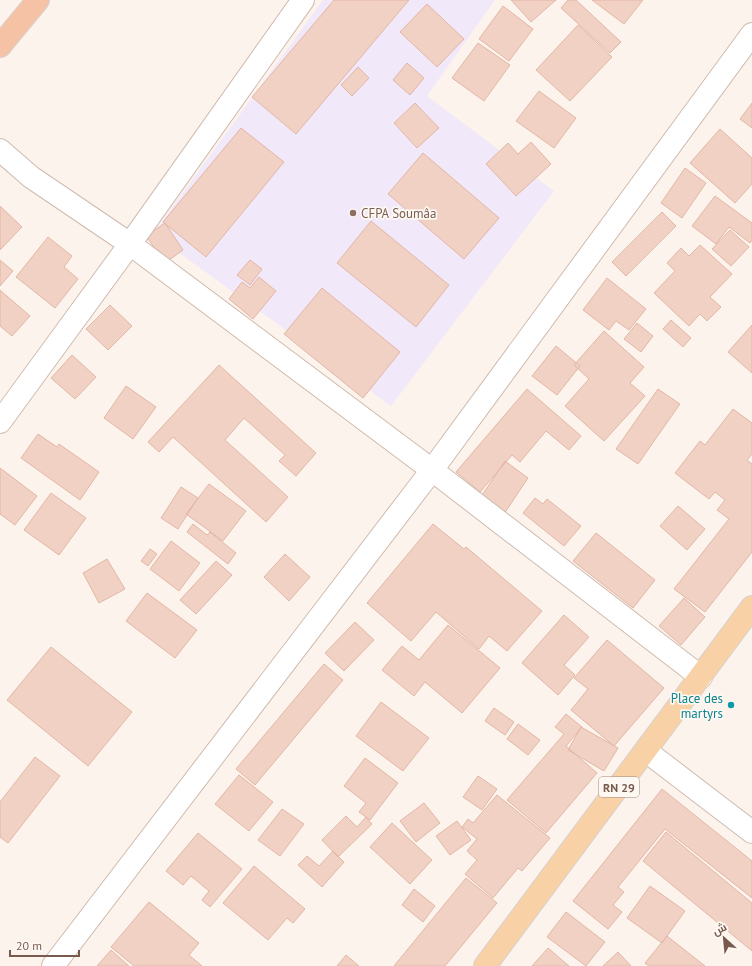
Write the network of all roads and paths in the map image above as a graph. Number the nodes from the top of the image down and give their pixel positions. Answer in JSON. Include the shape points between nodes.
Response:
{"nodes":[{"id":1,"x":38,"y":0,"type":"edge"},
{"id":2,"x":303,"y":0,"type":"edge"},
{"id":3,"x":752,"y":34,"type":"edge"},
{"id":4,"x":0,"y":46,"type":"edge"},
{"id":5,"x":0,"y":150,"type":"edge"},
{"id":6,"x":130,"y":244,"type":"junction"},
{"id":7,"x":0,"y":422,"type":"edge"},
{"id":8,"x":432,"y":470,"type":"junction"},
{"id":9,"x":751,"y":612,"type":"edge"},
{"id":10,"x":700,"y":677,"type":"junction"},
{"id":11,"x":646,"y":751,"type":"junction"},
{"id":12,"x":752,"y":832,"type":"edge"},
{"id":13,"x":53,"y":966,"type":"edge"},
{"id":14,"x":484,"y":966,"type":"edge"}],
"edges":[{"from":1,"to":4,"type":"highway"},
{"from":2,"to":6,"type":"street"},
{"from":3,"to":8,"type":"street"},
{"from":5,"to":6,"type":"street","via":[[31,177]]},
{"from":6,"to":7,"type":"street"},
{"from":6,"to":8,"type":"street"},
{"from":8,"to":10,"type":"street"},
{"from":8,"to":13,"type":"street"},
{"from":9,"to":10,"type":"main road","number":"RN 29"},
{"from":10,"to":11,"type":"main road","number":"RN 29"},
{"from":11,"to":12,"type":"street"},
{"from":11,"to":14,"type":"main road","number":"RN 29"}]}
